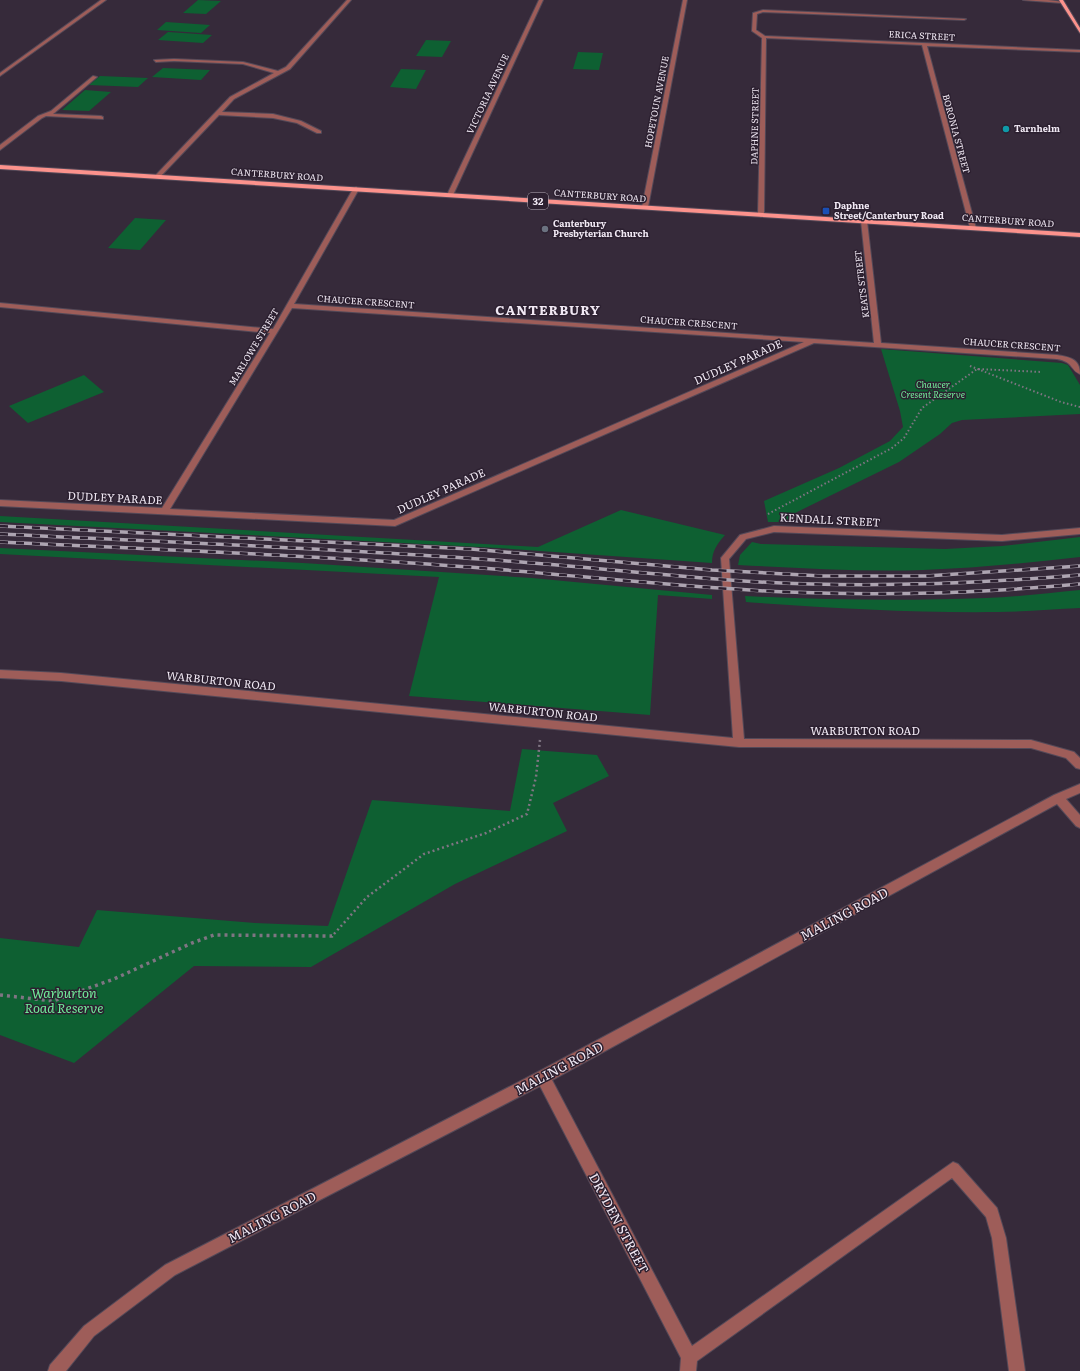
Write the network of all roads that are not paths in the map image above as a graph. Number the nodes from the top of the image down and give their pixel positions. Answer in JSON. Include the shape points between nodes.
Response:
{"nodes":[{"id":1,"x":104,"y":0,"type":"edge"},
{"id":2,"x":349,"y":0,"type":"edge"},
{"id":3,"x":541,"y":0,"type":"edge"},
{"id":4,"x":685,"y":0,"type":"edge"},
{"id":5,"x":1025,"y":0,"type":"edge"},
{"id":6,"x":1062,"y":1,"type":"edge"},
{"id":7,"x":964,"y":19,"type":"dead end"},
{"id":8,"x":1079,"y":30,"type":"edge"},
{"id":9,"x":764,"y":37,"type":"junction"},
{"id":10,"x":924,"y":44,"type":"junction"},
{"id":11,"x":1080,"y":51,"type":"edge"},
{"id":12,"x":156,"y":61,"type":"dead end"},
{"id":13,"x":278,"y":73,"type":"junction"},
{"id":14,"x":0,"y":75,"type":"edge"},
{"id":15,"x":95,"y":77,"type":"dead end"},
{"id":16,"x":218,"y":113,"type":"junction"},
{"id":17,"x":45,"y":115,"type":"junction"},
{"id":18,"x":101,"y":118,"type":"dead end"},
{"id":19,"x":319,"y":132,"type":"dead end"},
{"id":20,"x":0,"y":148,"type":"edge"},
{"id":21,"x":0,"y":167,"type":"edge"},
{"id":22,"x":157,"y":177,"type":"junction"},
{"id":23,"x":356,"y":189,"type":"junction"},
{"id":24,"x":450,"y":195,"type":"junction"},
{"id":25,"x":645,"y":207,"type":"junction"},
{"id":26,"x":761,"y":215,"type":"junction"},
{"id":27,"x":864,"y":221,"type":"junction"},
{"id":28,"x":973,"y":228,"type":"junction"},
{"id":29,"x":1080,"y":235,"type":"edge"},
{"id":30,"x":0,"y":305,"type":"edge"},
{"id":31,"x":290,"y":306,"type":"junction"},
{"id":32,"x":274,"y":331,"type":"junction"},
{"id":33,"x":815,"y":340,"type":"junction"},
{"id":34,"x":878,"y":344,"type":"junction"},
{"id":35,"x":1080,"y":372,"type":"edge"},
{"id":36,"x":0,"y":503,"type":"edge"},
{"id":37,"x":164,"y":512,"type":"junction"},
{"id":38,"x":1080,"y":531,"type":"edge"},
{"id":39,"x":0,"y":674,"type":"edge"},
{"id":40,"x":739,"y":743,"type":"junction"},
{"id":41,"x":1080,"y":765,"type":"edge"},
{"id":42,"x":1080,"y":788,"type":"edge"},
{"id":43,"x":1058,"y":798,"type":"junction"},
{"id":44,"x":1080,"y":823,"type":"edge"},
{"id":45,"x":543,"y":1077,"type":"junction"},
{"id":46,"x":689,"y":1364,"type":"edge"},
{"id":47,"x":56,"y":1371,"type":"edge"},
{"id":48,"x":1017,"y":1371,"type":"edge"}],
"edges":[{"from":1,"to":14,"type":"street"},
{"from":2,"to":13,"type":"street","via":[[288,68]]},
{"from":3,"to":24,"type":"street","name":"VICTORIA AVENUE"},
{"from":4,"to":25,"type":"street","name":"HOPETOUN AVENUE"},
{"from":5,"to":6,"type":"street"},
{"from":6,"to":8,"type":"main road"},
{"from":7,"to":9,"type":"street","via":[[763,11],[755,13],[754,31]]},
{"from":9,"to":10,"type":"street","name":"ERICA STREET"},
{"from":9,"to":26,"type":"street","name":"DAPHNE STREET"},
{"from":10,"to":11,"type":"street","name":"ERICA STREET"},
{"from":10,"to":28,"type":"street","name":"BORONIA STREET"},
{"from":12,"to":13,"type":"street","via":[[243,63]]},
{"from":13,"to":16,"type":"street","via":[[232,98]]},
{"from":15,"to":17,"type":"street","via":[[53,112]]},
{"from":16,"to":19,"type":"street","via":[[272,116],[299,122]]},
{"from":16,"to":22,"type":"street"},
{"from":17,"to":18,"type":"street"},
{"from":17,"to":20,"type":"street"},
{"from":21,"to":22,"type":"main road","name":"CANTERBURY ROAD","number":"32"},
{"from":22,"to":23,"type":"main road","name":"CANTERBURY ROAD","number":"32"},
{"from":23,"to":24,"type":"main road","name":"CANTERBURY ROAD","number":"32"},
{"from":23,"to":31,"type":"street","name":"MARLOWE STREET"},
{"from":24,"to":25,"type":"main road","name":"CANTERBURY ROAD","number":"32"},
{"from":25,"to":26,"type":"main road","name":"CANTERBURY ROAD","number":"32"},
{"from":26,"to":27,"type":"main road","name":"CANTERBURY ROAD","number":"32"},
{"from":27,"to":28,"type":"main road","name":"CANTERBURY ROAD","number":"32"},
{"from":27,"to":34,"type":"street","name":"KEATS STREET"},
{"from":28,"to":29,"type":"main road","name":"CANTERBURY ROAD","number":"32"},
{"from":30,"to":32,"type":"street"},
{"from":31,"to":32,"type":"street","name":"MARLOWE STREET"},
{"from":31,"to":33,"type":"street","name":"CHAUCER CRESCENT"},
{"from":32,"to":37,"type":"street","name":"MARLOWE STREET"},
{"from":33,"to":34,"type":"street","name":"CHAUCER CRESCENT"},
{"from":33,"to":37,"type":"street","name":"DUDLEY PARADE","via":[[395,523]]},
{"from":34,"to":35,"type":"street","name":"CHAUCER CRESCENT","via":[[1068,358]]},
{"from":36,"to":37,"type":"street","name":"DUDLEY PARADE"},
{"from":38,"to":40,"type":"street","name":"KENDALL STREET","via":[[1002,538],[774,529],[743,538],[725,558]]},
{"from":39,"to":40,"type":"street","name":"WARBURTON ROAD","via":[[68,678]]},
{"from":40,"to":41,"type":"street","name":"WARBURTON ROAD","via":[[1031,744],[1070,755]]},
{"from":42,"to":43,"type":"street","name":"MALING ROAD"},
{"from":43,"to":44,"type":"street"},
{"from":43,"to":45,"type":"street","name":"MALING ROAD"},
{"from":45,"to":46,"type":"street","name":"DRYDEN STREET"},
{"from":45,"to":47,"type":"street","name":"MALING ROAD","via":[[170,1270],[89,1331]]},
{"from":46,"to":48,"type":"street","via":[[953,1169],[992,1213],[999,1238]]}]}
